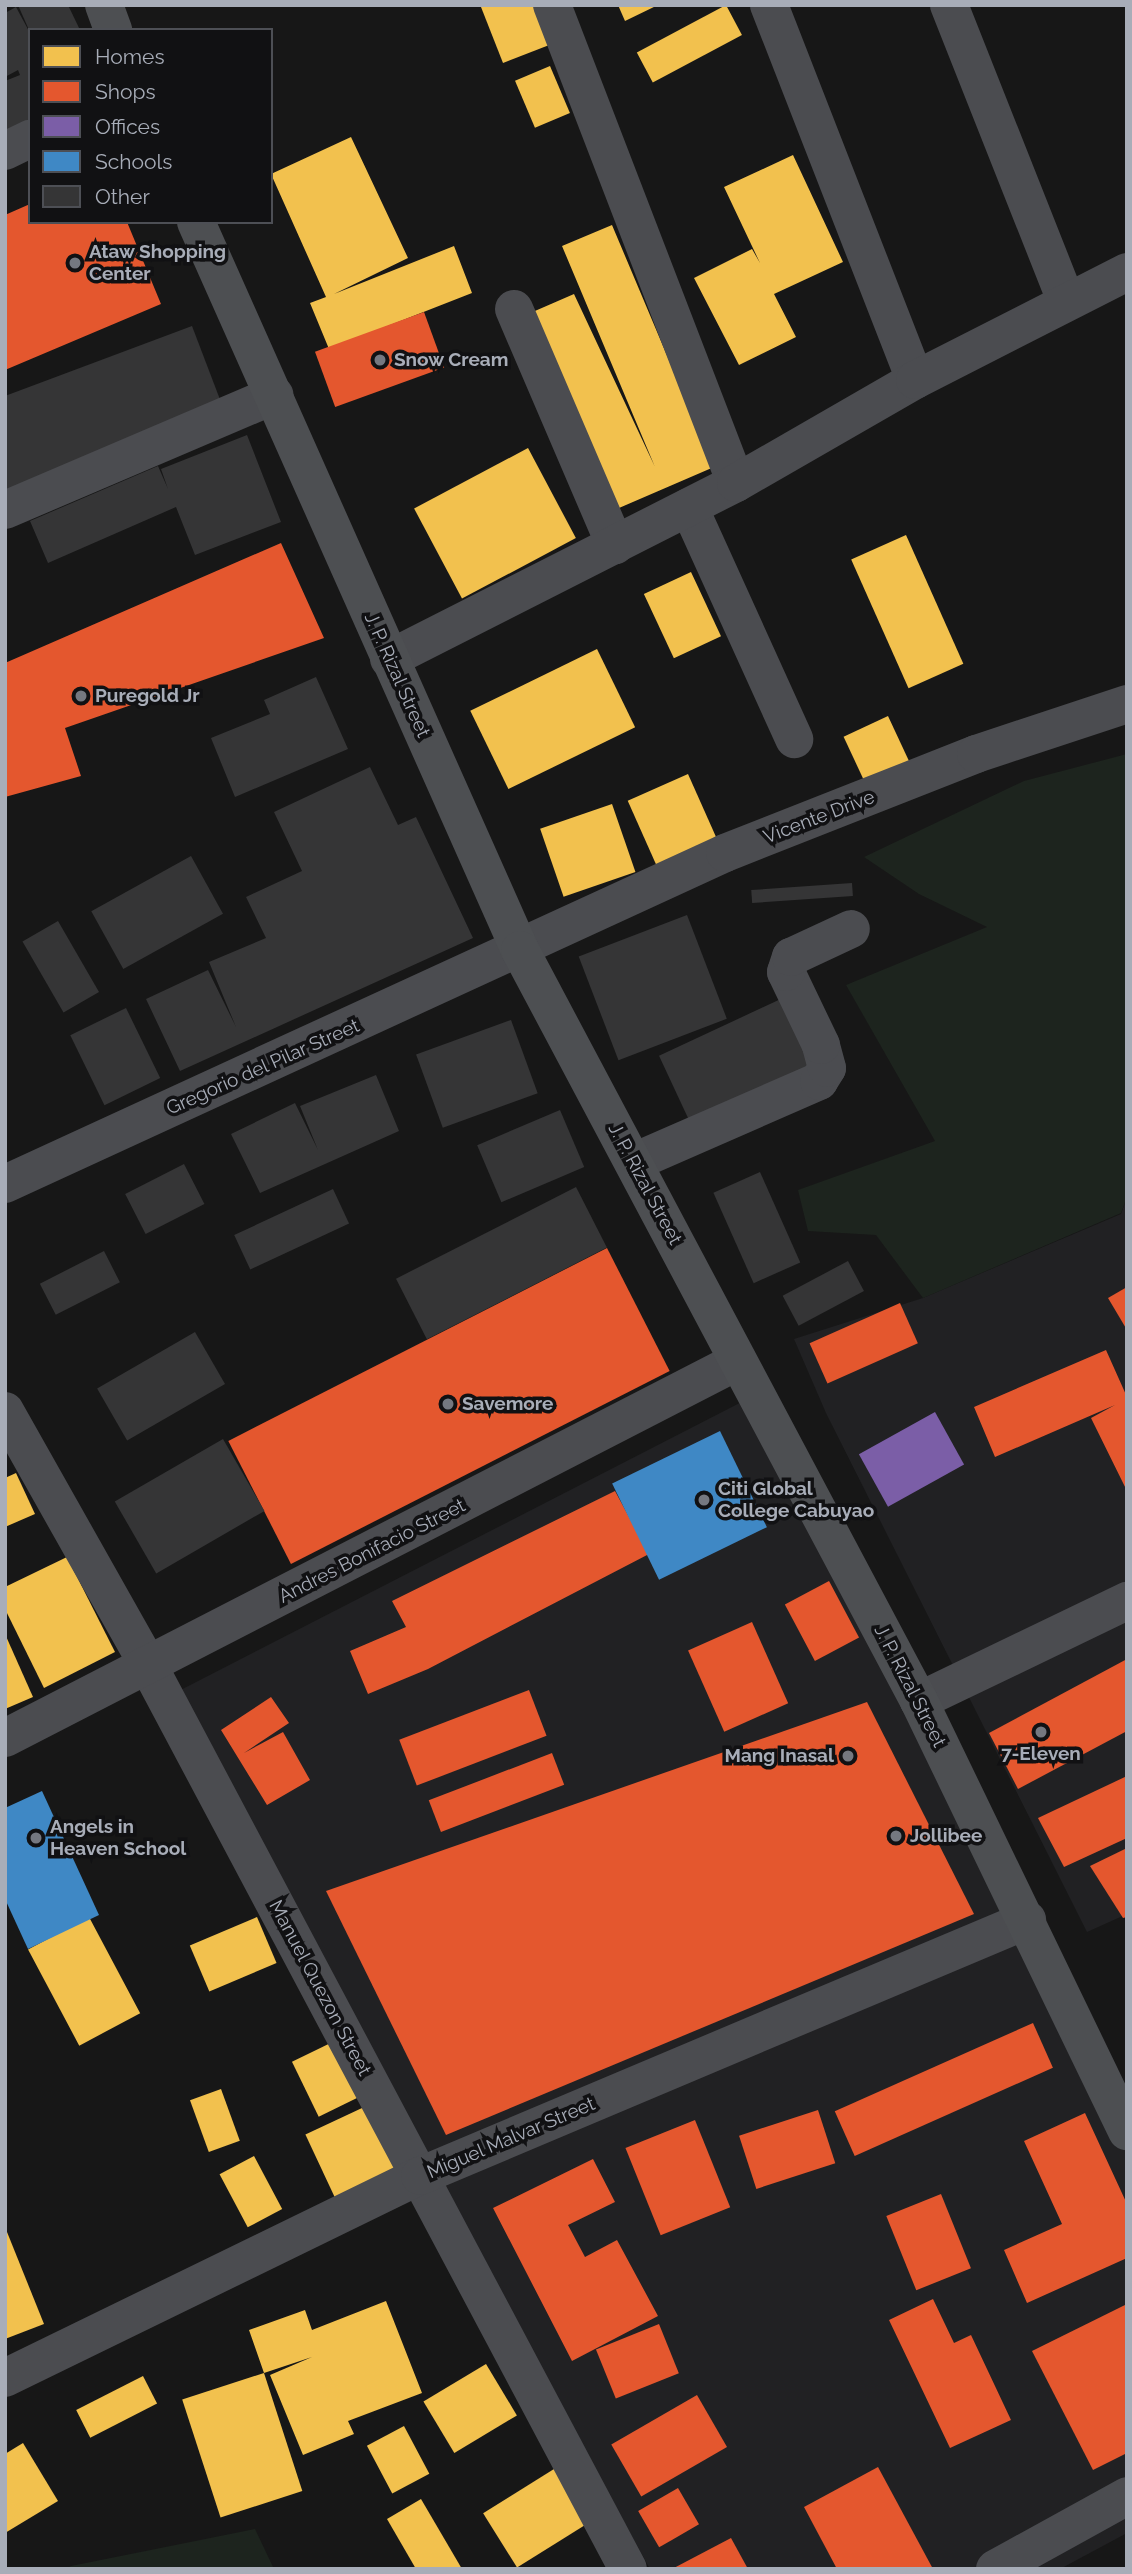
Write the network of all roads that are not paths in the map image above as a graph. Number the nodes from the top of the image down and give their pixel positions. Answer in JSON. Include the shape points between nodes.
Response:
{"nodes":[{"id":1,"x":104,"y":5,"type":"edge"},
{"id":2,"x":552,"y":5,"type":"edge"},
{"id":3,"x":769,"y":5,"type":"edge"},
{"id":4,"x":949,"y":5,"type":"edge"},
{"id":5,"x":112,"y":28,"type":"edge"},
{"id":6,"x":28,"y":140,"type":"edge"},
{"id":7,"x":5,"y":151,"type":"edge"},
{"id":8,"x":197,"y":224,"type":"edge"},
{"id":9,"x":1127,"y":272,"type":"edge"},
{"id":10,"x":1066,"y":301,"type":"junction"},
{"id":11,"x":514,"y":309,"type":"dead end"},
{"id":12,"x":915,"y":380,"type":"junction"},
{"id":13,"x":275,"y":395,"type":"junction"},
{"id":14,"x":736,"y":483,"type":"junction"},
{"id":15,"x":689,"y":507,"type":"junction"},
{"id":16,"x":5,"y":510,"type":"edge"},
{"id":17,"x":615,"y":545,"type":"junction"},
{"id":18,"x":389,"y":659,"type":"junction"},
{"id":19,"x":1127,"y":704,"type":"edge"},
{"id":20,"x":794,"y":739,"type":"dead end"},
{"id":21,"x":851,"y":929,"type":"dead end"},
{"id":22,"x":520,"y":950,"type":"junction"},
{"id":23,"x":634,"y":1162,"type":"junction"},
{"id":24,"x":5,"y":1184,"type":"edge"},
{"id":25,"x":738,"y":1361,"type":"junction"},
{"id":26,"x":5,"y":1411,"type":"edge"},
{"id":27,"x":1127,"y":1601,"type":"edge"},
{"id":28,"x":149,"y":1667,"type":"junction"},
{"id":29,"x":919,"y":1701,"type":"junction"},
{"id":30,"x":5,"y":1738,"type":"edge"},
{"id":31,"x":1027,"y":1920,"type":"junction"},
{"id":32,"x":1127,"y":2131,"type":"edge"},
{"id":33,"x":420,"y":2176,"type":"junction"},
{"id":34,"x":5,"y":2378,"type":"edge"},
{"id":35,"x":1127,"y":2496,"type":"edge"},
{"id":36,"x":628,"y":2569,"type":"edge"},
{"id":37,"x":995,"y":2569,"type":"edge"}],
"edges":[{"from":1,"to":5,"type":"main road"},
{"from":2,"to":14,"type":"street"},
{"from":3,"to":12,"type":"street"},
{"from":4,"to":10,"type":"street"},
{"from":6,"to":7,"type":"street"},
{"from":8,"to":13,"type":"main road","name":"J. P. Rizal Street"},
{"from":9,"to":10,"type":"street"},
{"from":10,"to":12,"type":"street"},
{"from":11,"to":17,"type":"street"},
{"from":12,"to":14,"type":"street"},
{"from":13,"to":16,"type":"street"},
{"from":13,"to":18,"type":"main road","name":"J. P. Rizal Street"},
{"from":14,"to":15,"type":"street"},
{"from":15,"to":17,"type":"street"},
{"from":15,"to":20,"type":"street"},
{"from":17,"to":18,"type":"street"},
{"from":18,"to":22,"type":"main road","name":"J. P. Rizal Street"},
{"from":19,"to":22,"type":"street","name":"Vicente Drive","via":[[976,754],[725,853]]},
{"from":21,"to":23,"type":"street","via":[[791,957],[786,972],[821,1045],[827,1068],[818,1081]]},
{"from":22,"to":23,"type":"main road","name":"J. P. Rizal Street"},
{"from":22,"to":24,"type":"street","name":"Gregorio del Pilar Street"},
{"from":23,"to":25,"type":"main road","name":"J. P. Rizal Street"},
{"from":25,"to":28,"type":"street","name":"Andres Bonifacio Street"},
{"from":25,"to":29,"type":"main road","name":"J. P. Rizal Street"},
{"from":26,"to":28,"type":"street","name":"Manuel Quezon Street"},
{"from":27,"to":29,"type":"street"},
{"from":28,"to":30,"type":"street","name":"Andres Bonifacio Street"},
{"from":28,"to":33,"type":"street","name":"Manuel Quezon Street"},
{"from":29,"to":31,"type":"main road","name":"J. P. Rizal Street"},
{"from":31,"to":32,"type":"main road","name":"J. P. Rizal Street"},
{"from":31,"to":33,"type":"street","name":"Miguel Malvar Street"},
{"from":33,"to":34,"type":"street","name":"Miguel Malvar Street"},
{"from":33,"to":36,"type":"street","name":"Manuel Quezon Street"},
{"from":35,"to":37,"type":"street"}]}
